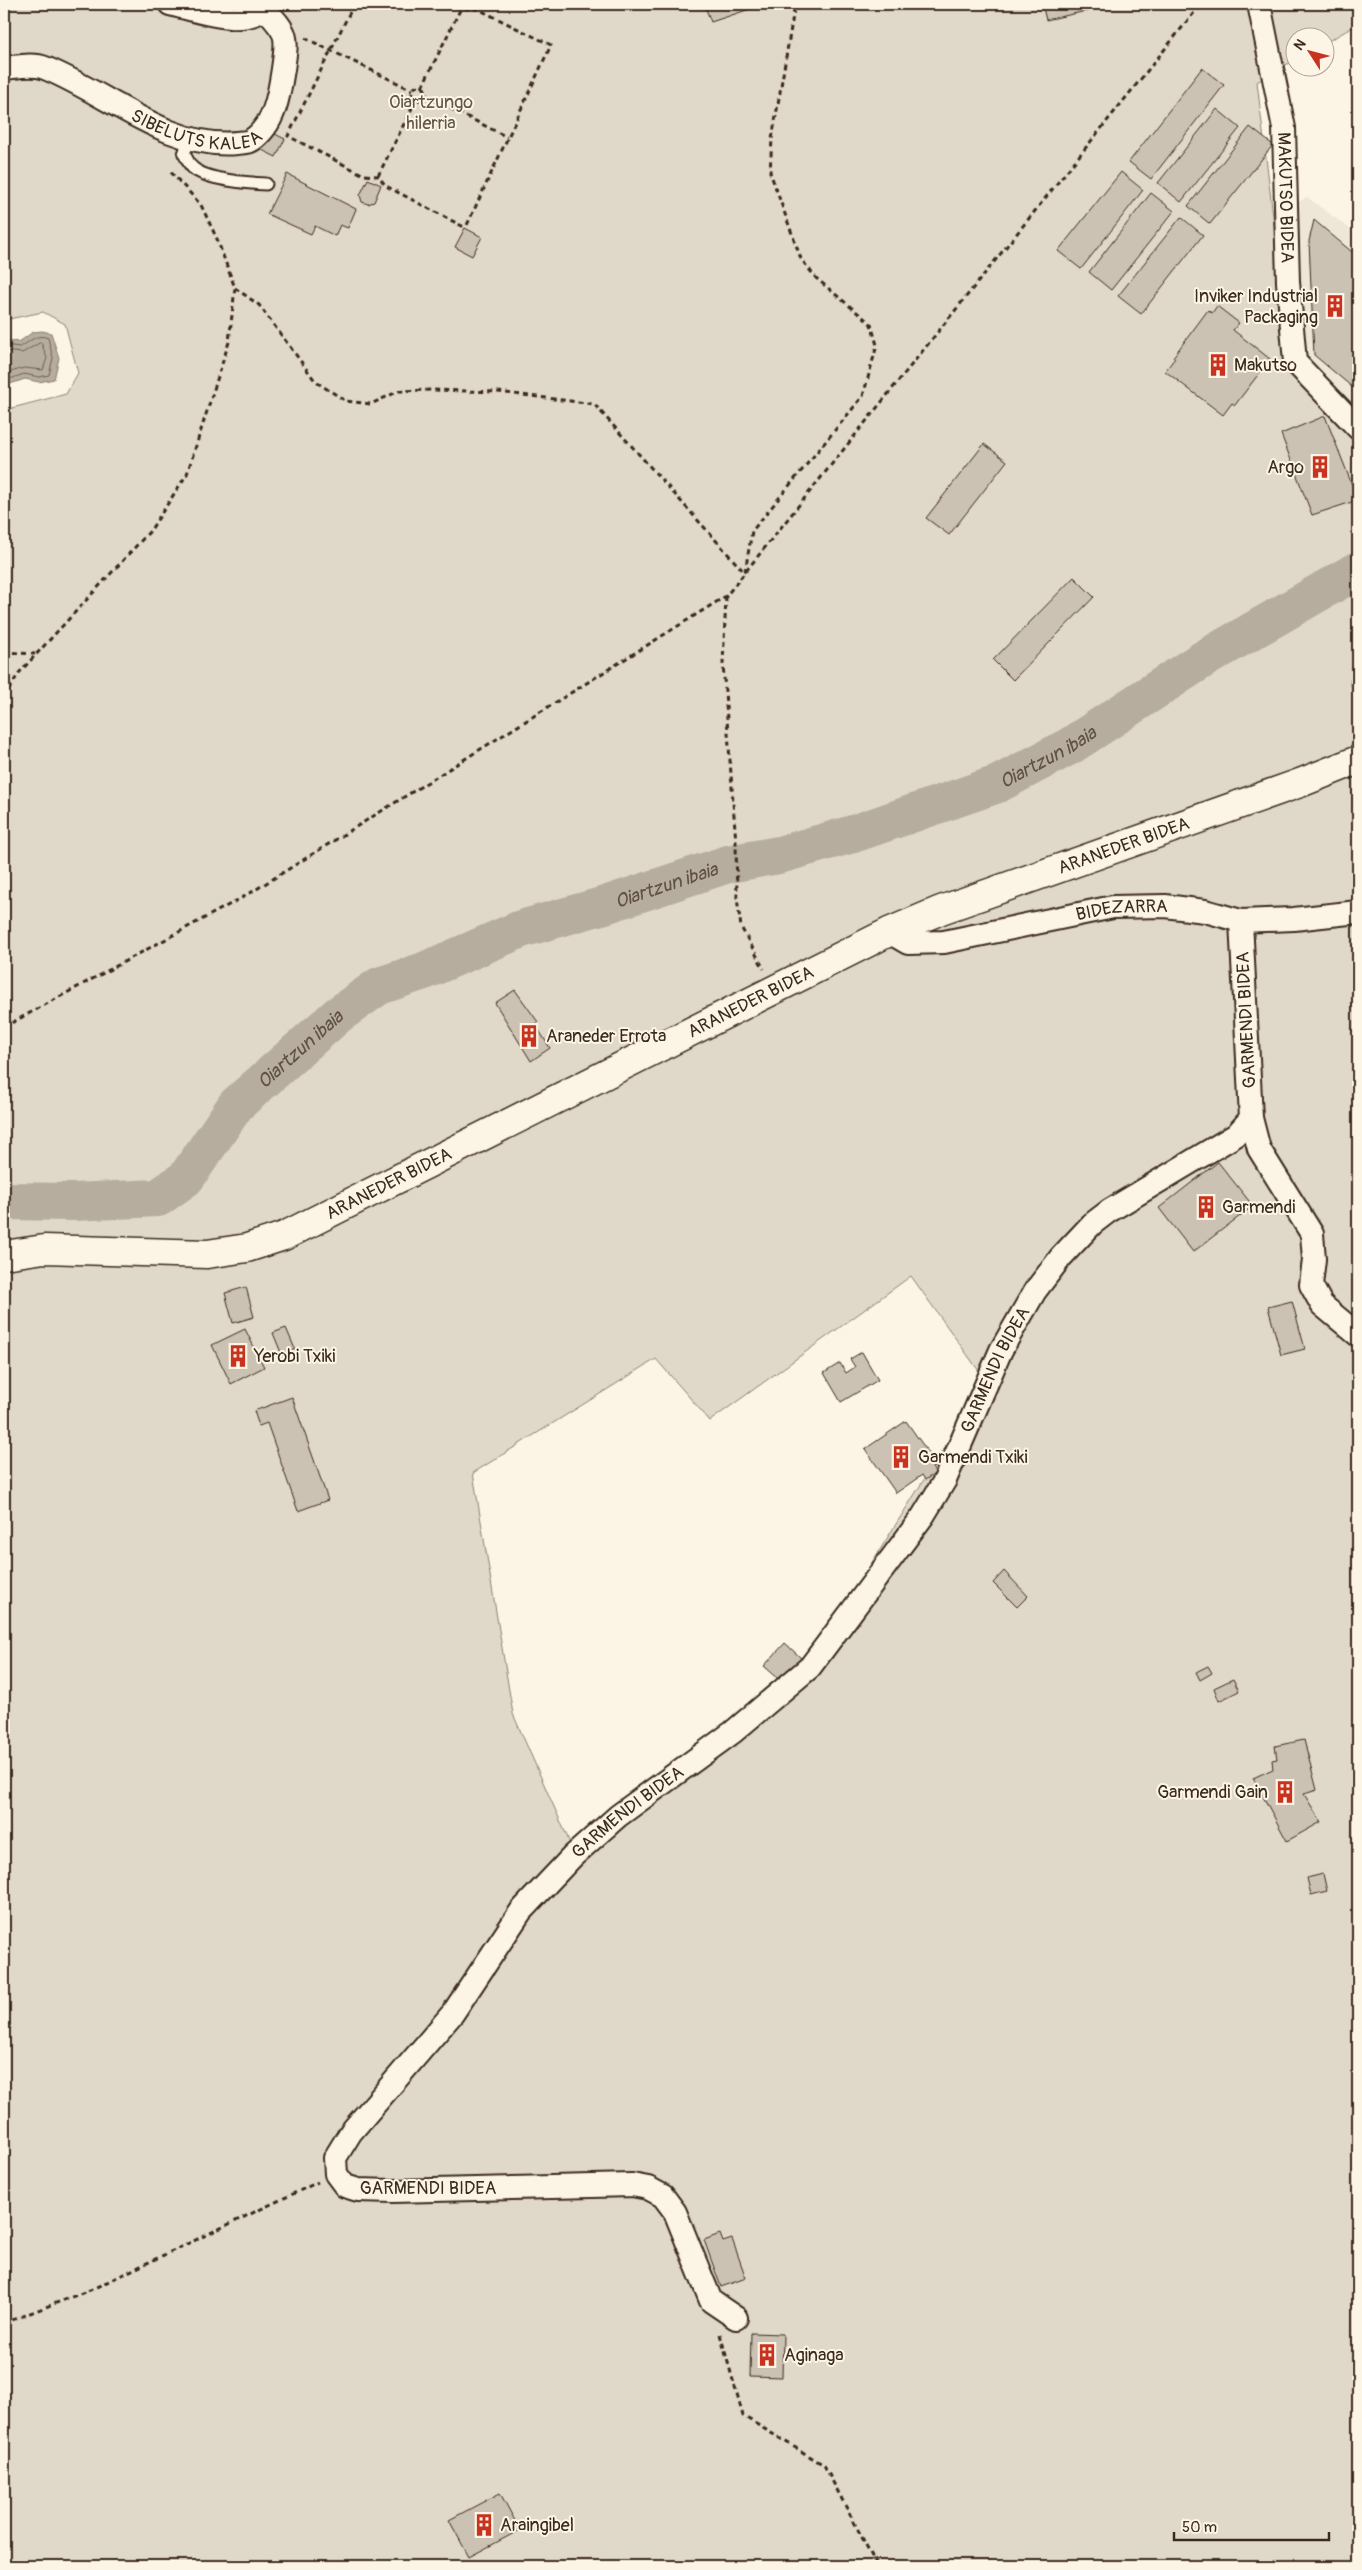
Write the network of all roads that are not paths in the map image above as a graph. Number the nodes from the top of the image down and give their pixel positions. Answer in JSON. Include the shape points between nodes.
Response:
{"nodes":[{"id":1,"x":170,"y":4,"type":"edge"},
{"id":2,"x":1259,"y":4,"type":"edge"},
{"id":3,"x":267,"y":6,"type":"edge"},
{"id":4,"x":4,"y":68,"type":"edge"},
{"id":5,"x":190,"y":138,"type":"junction"},
{"id":6,"x":266,"y":184,"type":"dead end"},
{"id":7,"x":1358,"y":428,"type":"edge"},
{"id":8,"x":1358,"y":760,"type":"edge"},
{"id":9,"x":1358,"y":912,"type":"edge"},
{"id":10,"x":1241,"y":922,"type":"junction"},
{"id":11,"x":889,"y":932,"type":"junction"},
{"id":12,"x":1251,"y":1118,"type":"junction"},
{"id":13,"x":4,"y":1254,"type":"edge"},
{"id":14,"x":1358,"y":1335,"type":"edge"},
{"id":15,"x":736,"y":2318,"type":"dead end"}],
"edges":[{"from":1,"to":3,"type":"street","via":[[245,18]]},
{"from":2,"to":7,"type":"street","name":"MAKUTSO BIDEA","via":[[1284,128],[1288,282],[1295,362]]},
{"from":3,"to":5,"type":"street","name":"SIBELUTS KALEA","via":[[284,30],[287,42],[278,100],[267,126],[250,141],[222,144]]},
{"from":4,"to":5,"type":"street","name":"SIBELUTS KALEA","via":[[44,67],[144,120]]},
{"from":5,"to":6,"type":"lane","via":[[184,154],[193,168],[209,175]]},
{"from":8,"to":11,"type":"street","name":"ARANEDER BIDEA","via":[[941,910]]},
{"from":9,"to":10,"type":"street","name":"BIDEZARRA"},
{"from":10,"to":11,"type":"street","name":"BIDEZARRA","via":[[1205,911],[1165,906],[1113,907],[944,942],[908,943]]},
{"from":10,"to":12,"type":"street","name":"GARMENDI BIDEA"},
{"from":11,"to":13,"type":"street","name":"ARANEDER BIDEA","via":[[284,1236],[247,1248],[207,1254],[44,1250]]},
{"from":12,"to":14,"type":"street","name":"GARMENDI BIDEA","via":[[1259,1149],[1312,1234],[1314,1260],[1311,1285],[1322,1305]]},
{"from":12,"to":15,"type":"street","name":"GARMENDI BIDEA","via":[[1236,1135],[1109,1211],[1092,1224],[1062,1257],[1035,1291],[1001,1350],[945,1480],[923,1516],[810,1667],[733,1732],[618,1816],[543,1886],[522,1911],[453,2013],[351,2132],[335,2158],[336,2174],[346,2186],[358,2190],[632,2184],[648,2188],[663,2196],[675,2212],[711,2301]]}]}
